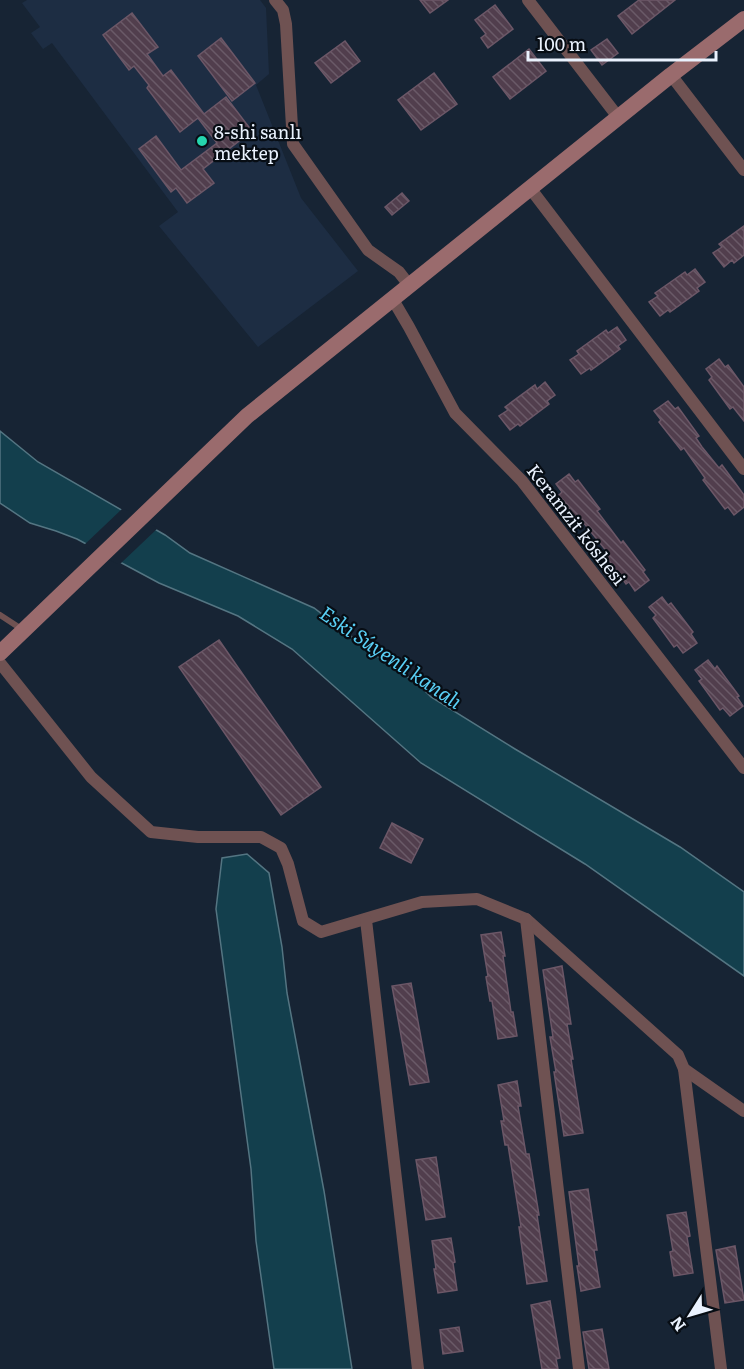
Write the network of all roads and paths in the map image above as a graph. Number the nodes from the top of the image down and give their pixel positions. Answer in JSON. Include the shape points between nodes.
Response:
{"nodes":[{"id":1,"x":275,"y":0,"type":"edge"},
{"id":2,"x":528,"y":0,"type":"edge"},
{"id":3,"x":744,"y":19,"type":"edge"},
{"id":4,"x":671,"y":75,"type":"junction"},
{"id":5,"x":618,"y":117,"type":"junction"},
{"id":6,"x":744,"y":170,"type":"edge"},
{"id":7,"x":530,"y":188,"type":"junction"},
{"id":8,"x":409,"y":285,"type":"junction"},
{"id":9,"x":392,"y":298,"type":"junction"},
{"id":10,"x":744,"y":469,"type":"edge"},
{"id":11,"x":0,"y":615,"type":"edge"},
{"id":12,"x":23,"y":630,"type":"junction"},
{"id":13,"x":0,"y":653,"type":"edge"},
{"id":14,"x":0,"y":663,"type":"edge"},
{"id":15,"x":744,"y":768,"type":"edge"},
{"id":16,"x":526,"y":919,"type":"junction"},
{"id":17,"x":366,"y":920,"type":"junction"},
{"id":18,"x":684,"y":1069,"type":"junction"},
{"id":19,"x":744,"y":1112,"type":"edge"},
{"id":20,"x":418,"y":1369,"type":"edge"},
{"id":21,"x":579,"y":1369,"type":"edge"},
{"id":22,"x":721,"y":1369,"type":"edge"}],
"edges":[{"from":1,"to":8,"type":"street","via":[[283,10],[286,24],[293,144],[368,250],[399,272]]},
{"from":2,"to":5,"type":"street"},
{"from":3,"to":4,"type":"street"},
{"from":4,"to":5,"type":"street"},
{"from":4,"to":6,"type":"street"},
{"from":5,"to":7,"type":"street"},
{"from":7,"to":8,"type":"street"},
{"from":7,"to":10,"type":"street"},
{"from":8,"to":9,"type":"street"},
{"from":9,"to":12,"type":"street","via":[[247,416]]},
{"from":9,"to":15,"type":"street","name":"Keramzit kóshesi","via":[[455,413],[522,482]]},
{"from":11,"to":12,"type":"lane"},
{"from":12,"to":13,"type":"street"},
{"from":14,"to":17,"type":"street","via":[[91,777],[151,831],[198,837],[261,837],[281,848],[303,921],[321,932]]},
{"from":16,"to":17,"type":"street","via":[[477,899],[422,902]]},
{"from":16,"to":18,"type":"street","via":[[678,1055]]},
{"from":16,"to":21,"type":"street"},
{"from":17,"to":20,"type":"street"},
{"from":18,"to":19,"type":"street"},
{"from":18,"to":22,"type":"street"}]}
